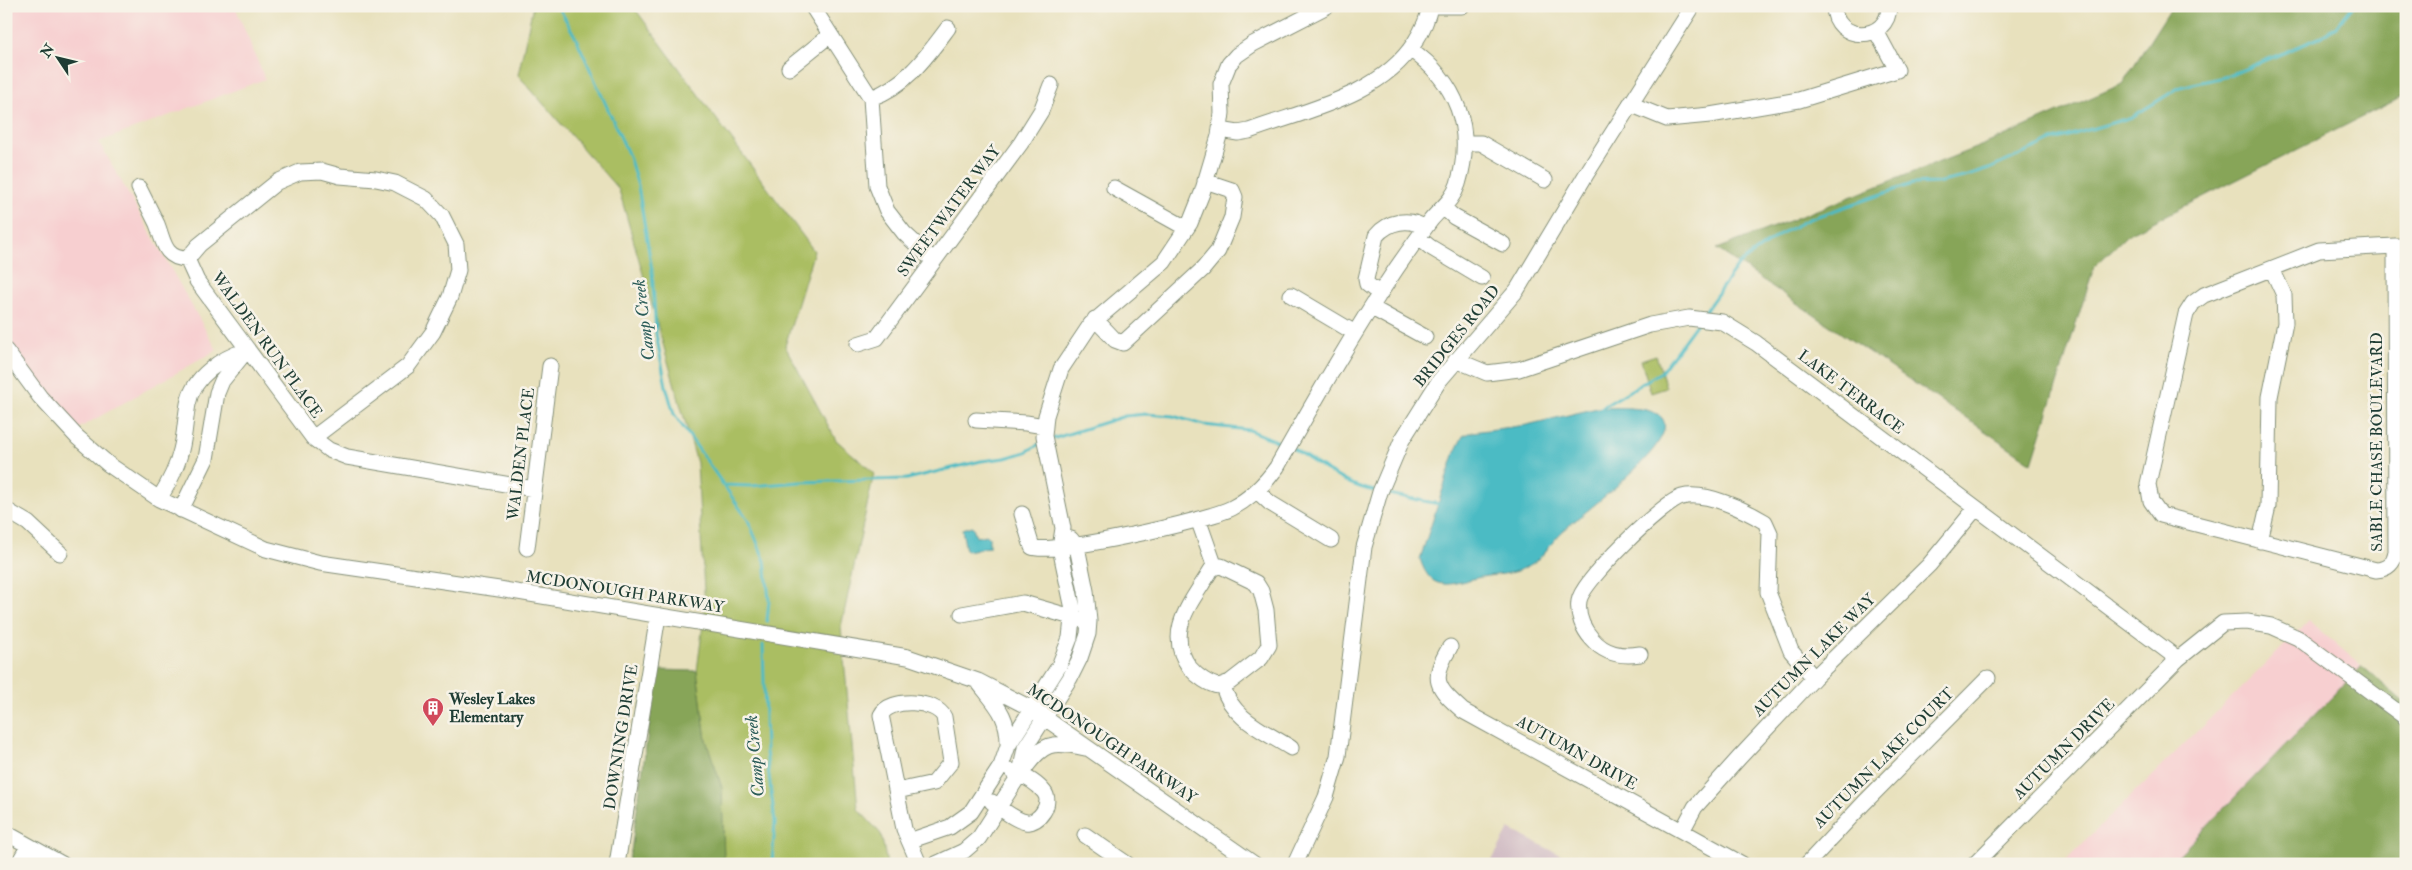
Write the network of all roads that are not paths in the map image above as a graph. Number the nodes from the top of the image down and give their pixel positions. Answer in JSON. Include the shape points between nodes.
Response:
{"nodes":[{"id":1,"x":812,"y":6,"type":"edge"},
{"id":2,"x":1327,"y":6,"type":"edge"},
{"id":3,"x":1430,"y":6,"type":"edge"},
{"id":4,"x":1435,"y":6,"type":"edge"},
{"id":5,"x":1462,"y":6,"type":"edge"},
{"id":6,"x":1693,"y":6,"type":"edge"},
{"id":7,"x":1834,"y":6,"type":"edge"},
{"id":8,"x":1889,"y":6,"type":"edge"},
{"id":9,"x":948,"y":28,"type":"dead end"},
{"id":10,"x":1876,"y":31,"type":"junction"},
{"id":11,"x":830,"y":35,"type":"junction"},
{"id":12,"x":1410,"y":49,"type":"junction"},
{"id":13,"x":789,"y":68,"type":"dead end"},
{"id":14,"x":1051,"y":84,"type":"dead end"},
{"id":15,"x":871,"y":98,"type":"junction"},
{"id":16,"x":1630,"y":104,"type":"junction"},
{"id":17,"x":1220,"y":130,"type":"junction"},
{"id":18,"x":1465,"y":143,"type":"junction"},
{"id":19,"x":1544,"y":180,"type":"dead end"},
{"id":20,"x":1205,"y":181,"type":"junction"},
{"id":21,"x":139,"y":188,"type":"dead end"},
{"id":22,"x":1114,"y":188,"type":"dead end"},
{"id":23,"x":1444,"y":208,"type":"junction"},
{"id":24,"x":1186,"y":228,"type":"junction"},
{"id":25,"x":1422,"y":233,"type":"junction"},
{"id":26,"x":1503,"y":244,"type":"dead end"},
{"id":27,"x":2400,"y":246,"type":"edge"},
{"id":28,"x":187,"y":259,"type":"junction"},
{"id":29,"x":934,"y":261,"type":"junction"},
{"id":30,"x":2272,"y":269,"type":"junction"},
{"id":31,"x":1482,"y":278,"type":"dead end"},
{"id":32,"x":1380,"y":294,"type":"junction"},
{"id":33,"x":1291,"y":295,"type":"dead end"},
{"id":34,"x":1372,"y":308,"type":"junction"},
{"id":35,"x":1095,"y":319,"type":"junction"},
{"id":36,"x":1355,"y":333,"type":"junction"},
{"id":37,"x":1425,"y":337,"type":"dead end"},
{"id":38,"x":858,"y":344,"type":"dead end"},
{"id":39,"x":6,"y":351,"type":"edge"},
{"id":40,"x":243,"y":356,"type":"junction"},
{"id":41,"x":1456,"y":360,"type":"junction"},
{"id":42,"x":550,"y":366,"type":"dead end"},
{"id":43,"x":222,"y":370,"type":"junction"},
{"id":44,"x":976,"y":420,"type":"dead end"},
{"id":45,"x":1044,"y":426,"type":"junction"},
{"id":46,"x":313,"y":438,"type":"junction"},
{"id":47,"x":534,"y":489,"type":"junction"},
{"id":48,"x":1257,"y":491,"type":"junction"},
{"id":49,"x":160,"y":499,"type":"junction"},
{"id":50,"x":1976,"y":508,"type":"junction"},
{"id":51,"x":6,"y":510,"type":"edge"},
{"id":52,"x":181,"y":510,"type":"junction"},
{"id":53,"x":1022,"y":514,"type":"dead end"},
{"id":54,"x":1198,"y":519,"type":"junction"},
{"id":55,"x":1063,"y":528,"type":"junction"},
{"id":56,"x":1332,"y":540,"type":"dead end"},
{"id":57,"x":2260,"y":541,"type":"junction"},
{"id":58,"x":1076,"y":547,"type":"junction"},
{"id":59,"x":527,"y":548,"type":"dead end"},
{"id":60,"x":1060,"y":548,"type":"junction"},
{"id":61,"x":60,"y":553,"type":"dead end"},
{"id":62,"x":1215,"y":566,"type":"junction"},
{"id":63,"x":962,"y":614,"type":"dead end"},
{"id":64,"x":658,"y":616,"type":"junction"},
{"id":65,"x":1081,"y":620,"type":"junction"},
{"id":66,"x":1450,"y":647,"type":"dead end"},
{"id":67,"x":1640,"y":654,"type":"dead end"},
{"id":68,"x":2178,"y":659,"type":"junction"},
{"id":69,"x":1814,"y":678,"type":"junction"},
{"id":70,"x":1988,"y":678,"type":"dead end"},
{"id":71,"x":978,"y":682,"type":"junction"},
{"id":72,"x":1223,"y":686,"type":"junction"},
{"id":73,"x":1032,"y":709,"type":"junction"},
{"id":74,"x":1046,"y":717,"type":"junction"},
{"id":75,"x":2406,"y":718,"type":"edge"},
{"id":76,"x":1008,"y":746,"type":"junction"},
{"id":77,"x":1291,"y":748,"type":"dead end"},
{"id":78,"x":1092,"y":749,"type":"junction"},
{"id":79,"x":1001,"y":766,"type":"junction"},
{"id":80,"x":1020,"y":774,"type":"junction"},
{"id":81,"x":897,"y":792,"type":"junction"},
{"id":82,"x":983,"y":795,"type":"junction"},
{"id":83,"x":999,"y":807,"type":"junction"},
{"id":84,"x":1682,"y":831,"type":"junction"},
{"id":85,"x":6,"y":833,"type":"edge"},
{"id":86,"x":1085,"y":835,"type":"dead end"},
{"id":87,"x":909,"y":841,"type":"junction"},
{"id":88,"x":28,"y":847,"type":"junction"},
{"id":89,"x":18,"y":864,"type":"edge"},
{"id":90,"x":62,"y":864,"type":"edge"},
{"id":91,"x":617,"y":864,"type":"edge"},
{"id":92,"x":918,"y":864,"type":"edge"},
{"id":93,"x":936,"y":864,"type":"edge"},
{"id":94,"x":1127,"y":864,"type":"edge"},
{"id":95,"x":1254,"y":864,"type":"edge"},
{"id":96,"x":1295,"y":864,"type":"edge"},
{"id":97,"x":1742,"y":864,"type":"edge"},
{"id":98,"x":1806,"y":864,"type":"edge"},
{"id":99,"x":1975,"y":864,"type":"edge"}],
"edges":[{"from":1,"to":11,"type":"street"},
{"from":2,"to":17,"type":"street","via":[[1253,44],[1233,59],[1221,84]]},
{"from":3,"to":12,"type":"street","via":[[1427,19]]},
{"from":4,"to":5,"type":"street"},
{"from":6,"to":16,"type":"street","name":"BRIDGES ROAD"},
{"from":7,"to":10,"type":"street","via":[[1837,20],[1849,32],[1866,35]]},
{"from":8,"to":10,"type":"street","via":[[1887,18]]},
{"from":9,"to":15,"type":"street","via":[[904,80],[888,92]]},
{"from":10,"to":16,"type":"street","via":[[1898,70],[1799,100],[1710,115],[1667,118]]},
{"from":11,"to":13,"type":"street"},
{"from":11,"to":15,"type":"street"},
{"from":12,"to":17,"type":"street","via":[[1388,73],[1364,89],[1249,131]]},
{"from":12,"to":18,"type":"street","via":[[1428,62],[1455,100],[1462,119]]},
{"from":14,"to":29,"type":"street","name":"SWEETWATER WAY","via":[[1041,111],[1022,143]]},
{"from":15,"to":29,"type":"street","via":[[880,194],[887,211],[904,233]]},
{"from":16,"to":41,"type":"street","name":"BRIDGES ROAD","via":[[1518,290]]},
{"from":17,"to":20,"type":"street"},
{"from":18,"to":19,"type":"street","via":[[1481,144]]},
{"from":18,"to":23,"type":"street","via":[[1458,184]]},
{"from":20,"to":24,"type":"street"},
{"from":20,"to":35,"type":"street","via":[[1232,190],[1236,197],[1226,236],[1212,259],[1123,343],[1115,340]]},
{"from":21,"to":28,"type":"street","via":[[165,248],[177,258]]},
{"from":22,"to":24,"type":"street"},
{"from":23,"to":25,"type":"street"},
{"from":23,"to":26,"type":"street"},
{"from":24,"to":35,"type":"street","via":[[1164,262]]},
{"from":25,"to":31,"type":"street"},
{"from":25,"to":32,"type":"street"},
{"from":25,"to":32,"type":"street","via":[[1413,221],[1404,221],[1376,236],[1366,279],[1367,284]]},
{"from":27,"to":30,"type":"street","name":"SABLE CHASE BOULEVARD","via":[[2319,250]]},
{"from":27,"to":57,"type":"street","name":"SABLE CHASE BOULEVARD","via":[[2396,551],[2392,562],[2382,570],[2376,570]]},
{"from":28,"to":40,"type":"street","name":"WALDEN RUN PLACE"},
{"from":28,"to":46,"type":"street","name":"WALDEN RUN PLACE","via":[[277,182],[300,172],[322,171],[395,183],[426,199],[442,216],[456,244],[458,270],[450,297],[433,332],[408,366]]},
{"from":29,"to":38,"type":"street","name":"SWEETWATER WAY","via":[[877,338]]},
{"from":30,"to":57,"type":"street","via":[[2284,294],[2285,323],[2270,397],[2268,506]]},
{"from":30,"to":57,"type":"street","name":"SABLE CHASE BOULEVARD","via":[[2204,294],[2190,308],[2148,484],[2151,502],[2166,518]]},
{"from":32,"to":34,"type":"street"},
{"from":33,"to":36,"type":"street"},
{"from":34,"to":36,"type":"street"},
{"from":34,"to":37,"type":"street"},
{"from":35,"to":45,"type":"street","via":[[1081,335],[1061,369]]},
{"from":36,"to":48,"type":"street","via":[[1276,467]]},
{"from":39,"to":49,"type":"street","name":"MCDONOUGH PARKWAY","via":[[40,397],[77,437],[108,464]]},
{"from":40,"to":43,"type":"street","via":[[234,354]]},
{"from":40,"to":46,"type":"street","name":"WALDEN RUN PLACE"},
{"from":41,"to":50,"type":"street","name":"LAKE TERRACE","via":[[1487,373],[1519,369],[1650,325],[1689,318],[1722,322],[1756,343]]},
{"from":41,"to":96,"type":"street","name":"BRIDGES ROAD","via":[[1438,381],[1402,440],[1380,492],[1364,547],[1338,756],[1326,797]]},
{"from":42,"to":47,"type":"street","name":"WALDEN PLACE"},
{"from":43,"to":49,"type":"street","via":[[200,378],[190,394],[177,465]]},
{"from":43,"to":52,"type":"street","via":[[204,465]]},
{"from":44,"to":45,"type":"street"},
{"from":45,"to":55,"type":"street","via":[[1047,459]]},
{"from":46,"to":47,"type":"street","name":"WALDEN RUN PLACE","via":[[329,450],[347,457]]},
{"from":47,"to":59,"type":"street","name":"WALDEN PLACE"},
{"from":48,"to":54,"type":"street","via":[[1234,508]]},
{"from":48,"to":56,"type":"street","via":[[1270,504]]},
{"from":49,"to":52,"type":"street","name":"MCDONOUGH PARKWAY"},
{"from":50,"to":68,"type":"street","name":"LAKE TERRACE"},
{"from":50,"to":69,"type":"street","name":"AUTUMN LAKE WAY","via":[[1929,565]]},
{"from":51,"to":61,"type":"street","via":[[28,523]]},
{"from":52,"to":64,"type":"street","name":"MCDONOUGH PARKWAY","via":[[239,538],[295,558]]},
{"from":53,"to":60,"type":"street","via":[[1032,547]]},
{"from":54,"to":58,"type":"street"},
{"from":54,"to":62,"type":"street"},
{"from":55,"to":58,"type":"street"},
{"from":55,"to":60,"type":"street"},
{"from":58,"to":60,"type":"street"},
{"from":58,"to":65,"type":"street","via":[[1086,591]]},
{"from":60,"to":65,"type":"street"},
{"from":62,"to":72,"type":"street","via":[[1182,618],[1178,635],[1184,659],[1194,673],[1215,686]]},
{"from":62,"to":72,"type":"street","via":[[1225,567],[1258,586],[1264,597],[1269,639],[1261,658]]},
{"from":63,"to":65,"type":"street","via":[[1023,603]]},
{"from":64,"to":71,"type":"street","name":"MCDONOUGH PARKWAY","via":[[908,657]]},
{"from":64,"to":91,"type":"street","name":"DOWNING DRIVE"},
{"from":65,"to":73,"type":"street","via":[[1063,658]]},
{"from":65,"to":74,"type":"street","via":[[1088,634],[1080,658]]},
{"from":66,"to":84,"type":"street","name":"AUTUMN DRIVE","via":[[1438,667],[1436,680],[1442,692],[1462,711]]},
{"from":67,"to":69,"type":"street","via":[[1627,656],[1600,648],[1586,633],[1579,600],[1585,587],[1602,567],[1658,512],[1682,497],[1699,496],[1725,503],[1765,522],[1770,533],[1768,592],[1791,651]]},
{"from":68,"to":75,"type":"street","name":"AUTUMN DRIVE","via":[[2222,623],[2247,622],[2271,626],[2298,638]]},
{"from":68,"to":99,"type":"street","name":"AUTUMN DRIVE"},
{"from":69,"to":84,"type":"street","name":"AUTUMN LAKE WAY","via":[[1695,807]]},
{"from":70,"to":98,"type":"street","name":"AUTUMN LAKE COURT"},
{"from":71,"to":73,"type":"street","name":"MCDONOUGH PARKWAY"},
{"from":71,"to":76,"type":"street","via":[[1005,718]]},
{"from":72,"to":77,"type":"street","via":[[1240,716]]},
{"from":73,"to":74,"type":"street","name":"MCDONOUGH PARKWAY"},
{"from":73,"to":76,"type":"street"},
{"from":74,"to":78,"type":"street","name":"MCDONOUGH PARKWAY"},
{"from":74,"to":80,"type":"street","via":[[1026,748]]},
{"from":76,"to":79,"type":"street"},
{"from":78,"to":80,"type":"street","via":[[1061,743],[1048,745],[1031,758]]},
{"from":78,"to":95,"type":"street","name":"MCDONOUGH PARKWAY"},
{"from":79,"to":80,"type":"street"},
{"from":79,"to":82,"type":"street"},
{"from":80,"to":83,"type":"street"},
{"from":80,"to":83,"type":"street","via":[[1046,794],[1043,812],[1034,821],[1025,822]]},
{"from":81,"to":81,"type":"street","via":[[881,715],[889,706],[915,702],[943,714],[952,759],[934,783]]},
{"from":81,"to":87,"type":"street"},
{"from":82,"to":83,"type":"street"},
{"from":82,"to":87,"type":"street","via":[[959,823]]},
{"from":83,"to":93,"type":"street","via":[[974,844]]},
{"from":84,"to":97,"type":"street","name":"AUTUMN DRIVE"},
{"from":85,"to":88,"type":"street"},
{"from":86,"to":94,"type":"street"},
{"from":87,"to":92,"type":"street"},
{"from":88,"to":89,"type":"street"},
{"from":88,"to":90,"type":"street"}]}
